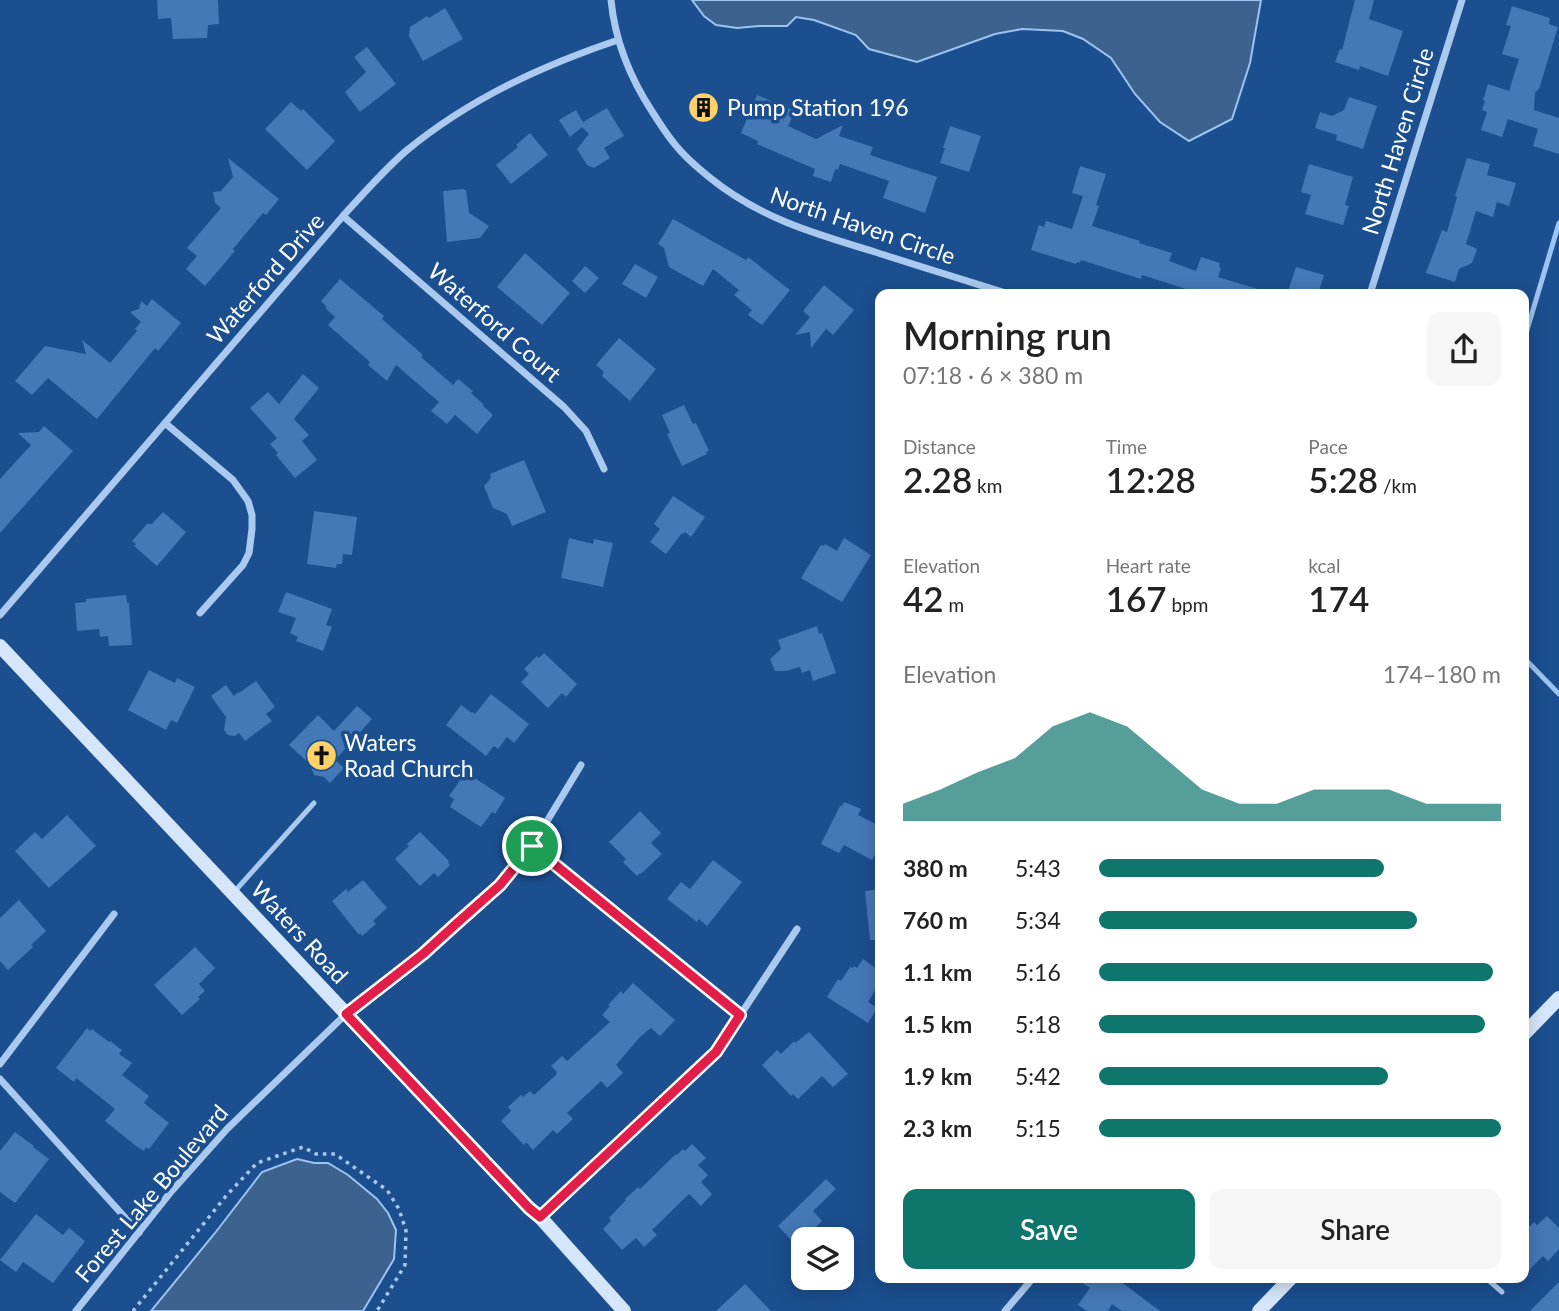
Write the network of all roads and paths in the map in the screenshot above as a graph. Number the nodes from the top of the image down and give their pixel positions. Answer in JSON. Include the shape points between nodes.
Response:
{"nodes":[{"id":1,"x":611,"y":0,"type":"edge"},
{"id":2,"x":1462,"y":0,"type":"edge"},
{"id":3,"x":618,"y":40,"type":"junction"},
{"id":4,"x":343,"y":216,"type":"junction"},
{"id":5,"x":993,"y":289,"type":"edge"},
{"id":6,"x":1372,"y":289,"type":"edge"},
{"id":7,"x":165,"y":423,"type":"junction"},
{"id":8,"x":604,"y":470,"type":"dead end"},
{"id":9,"x":200,"y":613,"type":"dead end"},
{"id":10,"x":0,"y":615,"type":"edge"},
{"id":11,"x":0,"y":646,"type":"edge"},
{"id":12,"x":581,"y":765,"type":"dead end"},
{"id":13,"x":314,"y":803,"type":"dead end"},
{"id":14,"x":532,"y":846,"type":"junction"},
{"id":15,"x":233,"y":893,"type":"junction"},
{"id":16,"x":114,"y":914,"type":"dead end"},
{"id":17,"x":797,"y":929,"type":"dead end"},
{"id":18,"x":1559,"y":998,"type":"edge"},
{"id":19,"x":346,"y":1014,"type":"junction"},
{"id":20,"x":740,"y":1015,"type":"junction"},
{"id":21,"x":1529,"y":1029,"type":"edge"},
{"id":22,"x":0,"y":1064,"type":"edge"},
{"id":23,"x":0,"y":1079,"type":"edge"},
{"id":24,"x":540,"y":1217,"type":"junction"},
{"id":25,"x":139,"y":1233,"type":"junction"},
{"id":26,"x":1029,"y":1283,"type":"edge"},
{"id":27,"x":1286,"y":1283,"type":"edge"},
{"id":28,"x":1492,"y":1283,"type":"edge"},
{"id":29,"x":1502,"y":1292,"type":"dead end"},
{"id":30,"x":76,"y":1311,"type":"edge"},
{"id":31,"x":133,"y":1311,"type":"edge"},
{"id":32,"x":377,"y":1311,"type":"edge"},
{"id":33,"x":624,"y":1311,"type":"edge"},
{"id":34,"x":1005,"y":1311,"type":"edge"},
{"id":35,"x":1259,"y":1311,"type":"edge"}],
"edges":[{"from":1,"to":3,"type":"street","name":"North Haven Circle"},
{"from":2,"to":6,"type":"street","name":"North Haven Circle"},
{"from":3,"to":4,"type":"street","name":"Waterford Drive","via":[[548,65],[448,120],[407,151]]},
{"from":3,"to":5,"type":"street","name":"North Haven Circle","via":[[631,74],[678,149],[724,189],[809,232]]},
{"from":4,"to":7,"type":"street","name":"Waterford Drive"},
{"from":4,"to":8,"type":"street","name":"Waterford Court","via":[[564,407],[586,431]]},
{"from":7,"to":9,"type":"street","via":[[233,480],[252,515],[249,553],[243,565]]},
{"from":7,"to":10,"type":"street","name":"Waterford Drive"},
{"from":11,"to":15,"type":"street","name":"Waters Road"},
{"from":12,"to":14,"type":"street","name":"Forest Lake Boulevard"},
{"from":13,"to":15,"type":"lane"},
{"from":14,"to":19,"type":"street","name":"Forest Lake Boulevard","via":[[500,885]]},
{"from":14,"to":20,"type":"street"},
{"from":15,"to":19,"type":"street","name":"Waters Road"},
{"from":16,"to":22,"type":"street"},
{"from":17,"to":20,"type":"street"},
{"from":18,"to":21,"type":"street"},
{"from":19,"to":24,"type":"street","name":"Waters Road"},
{"from":19,"to":25,"type":"street","name":"Forest Lake Boulevard","via":[[227,1129]]},
{"from":20,"to":24,"type":"street","via":[[716,1052]]},
{"from":23,"to":25,"type":"street"},
{"from":24,"to":33,"type":"street","name":"Waters Road"},
{"from":25,"to":30,"type":"street","name":"Forest Lake Boulevard"},
{"from":26,"to":34,"type":"street"},
{"from":27,"to":35,"type":"street"},
{"from":28,"to":29,"type":"lane"},
{"from":31,"to":32,"type":"path","via":[[257,1163],[303,1146],[316,1154],[335,1154],[387,1190],[399,1209],[406,1231],[405,1265]]}]}
